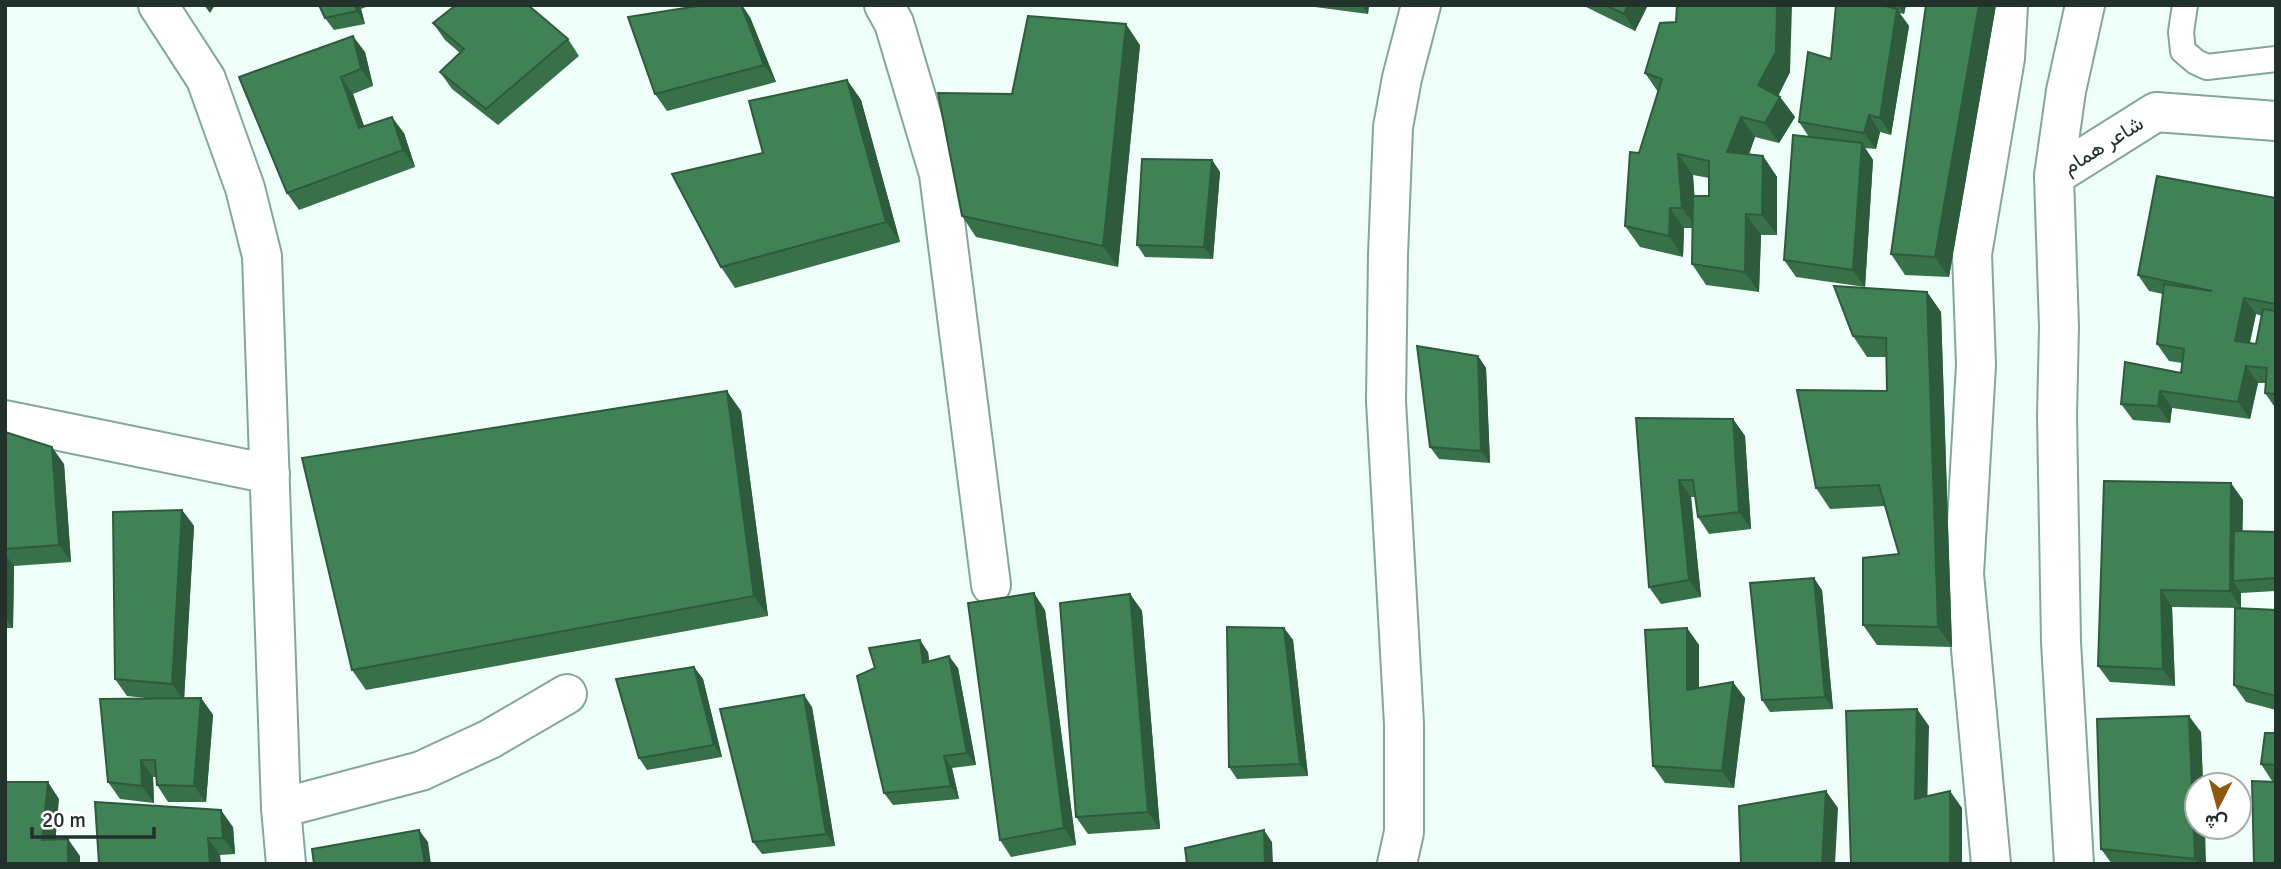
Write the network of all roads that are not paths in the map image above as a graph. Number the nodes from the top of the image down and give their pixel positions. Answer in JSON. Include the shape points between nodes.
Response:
{"nodes":[{"id":1,"x":158,"y":5,"type":"edge"},
{"id":2,"x":884,"y":5,"type":"edge"},
{"id":3,"x":1421,"y":5,"type":"edge"},
{"id":4,"x":2008,"y":5,"type":"edge"},
{"id":5,"x":2085,"y":5,"type":"edge"},
{"id":6,"x":2185,"y":5,"type":"edge"},
{"id":7,"x":2276,"y":59,"type":"edge"},
{"id":8,"x":2276,"y":121,"type":"edge"},
{"id":9,"x":2054,"y":176,"type":"junction"},
{"id":10,"x":5,"y":420,"type":"edge"},
{"id":11,"x":270,"y":474,"type":"junction"},
{"id":12,"x":991,"y":585,"type":"dead end"},
{"id":13,"x":567,"y":694,"type":"dead end"},
{"id":14,"x":281,"y":808,"type":"junction"},
{"id":15,"x":286,"y":864,"type":"edge"},
{"id":16,"x":1397,"y":864,"type":"edge"},
{"id":17,"x":1991,"y":864,"type":"edge"},
{"id":18,"x":2074,"y":864,"type":"edge"}],
"edges":[{"from":1,"to":11,"type":"street","via":[[206,79],[245,188],[262,256]]},
{"from":2,"to":12,"type":"street","via":[[894,23],[939,174]]},
{"from":3,"to":16,"type":"street","via":[[1394,127],[1389,242],[1386,401],[1404,724],[1404,832]]},
{"from":4,"to":17,"type":"street","via":[[2005,58],[1972,254],[1976,365],[1964,574]]},
{"from":5,"to":9,"type":"street"},
{"from":6,"to":7,"type":"lane","via":[[2183,51],[2196,62],[2207,67]]},
{"from":8,"to":9,"type":"street","name":"شاعر همام","via":[[2156,112]]},
{"from":9,"to":18,"type":"street","via":[[2061,642]]},
{"from":10,"to":11,"type":"street"},
{"from":11,"to":14,"type":"street"},
{"from":13,"to":14,"type":"street","via":[[490,739],[421,771]]},
{"from":14,"to":15,"type":"street"}]}
